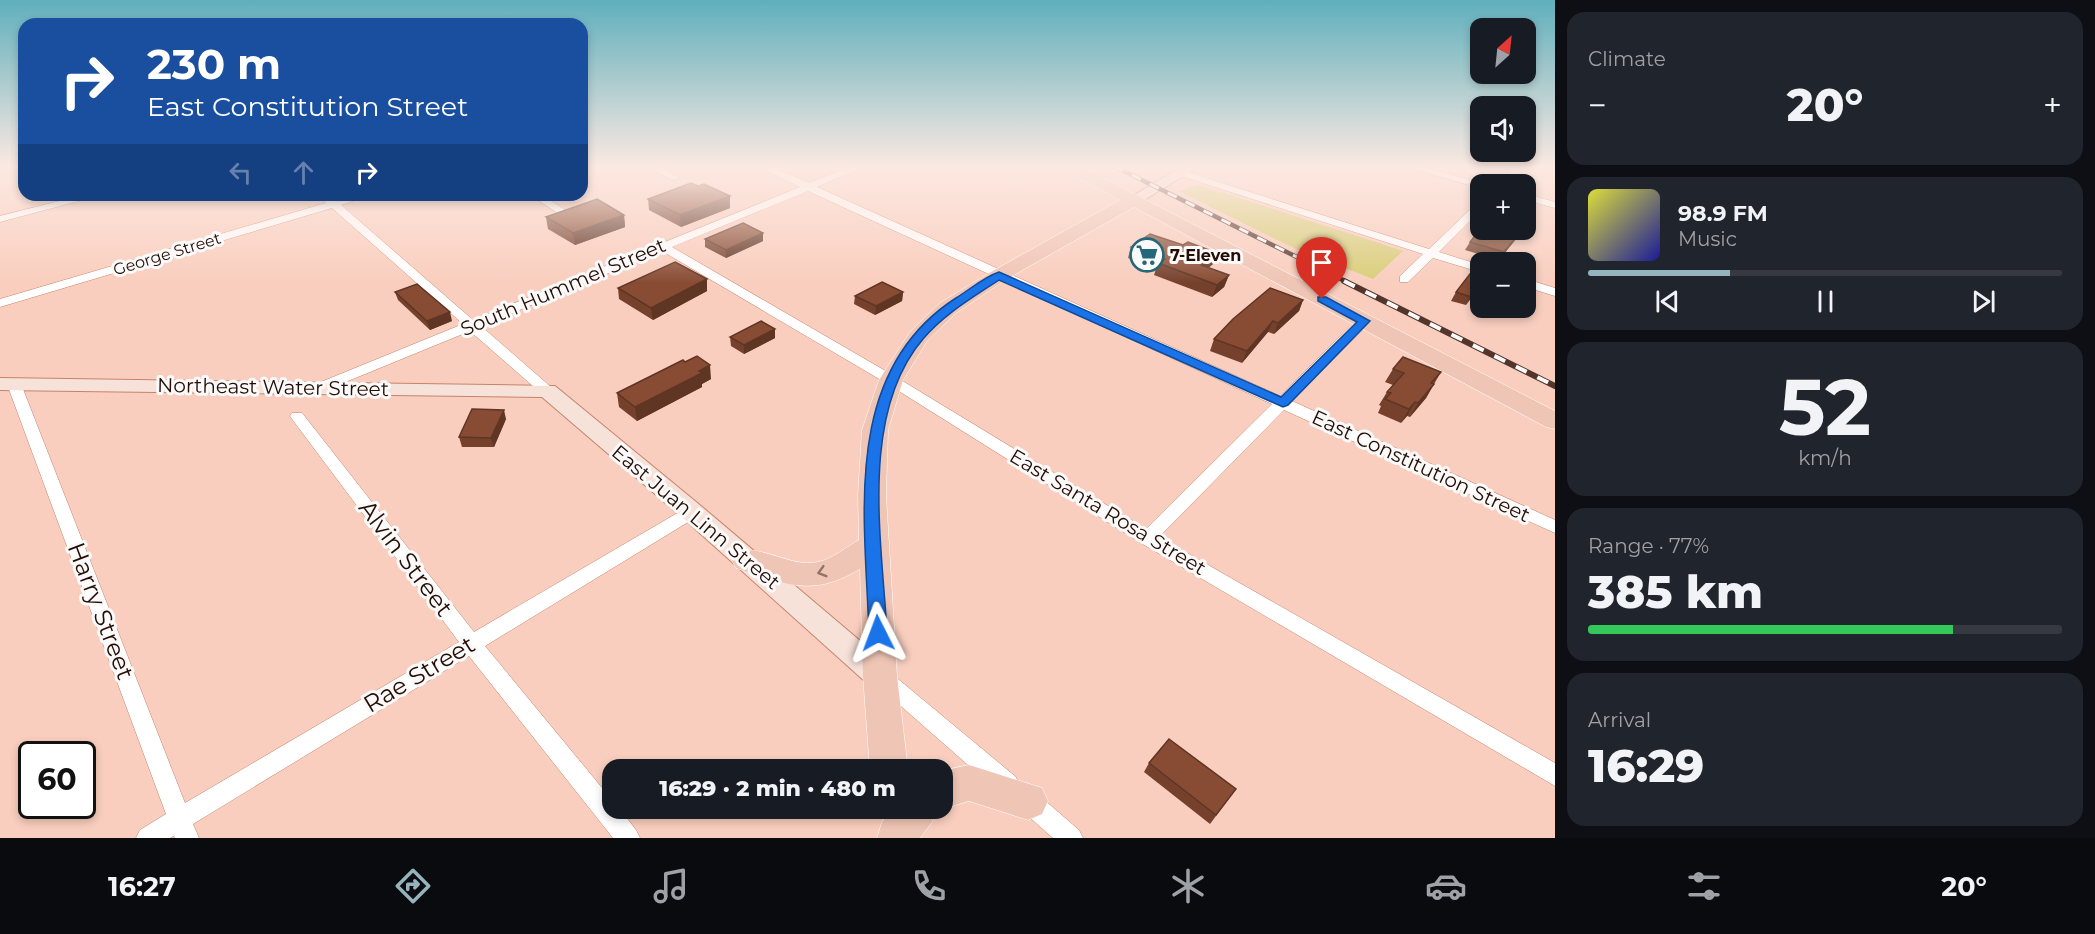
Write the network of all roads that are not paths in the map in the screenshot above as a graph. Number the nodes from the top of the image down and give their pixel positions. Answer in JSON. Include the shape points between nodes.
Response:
{"nodes":[{"id":1,"x":56,"y":205,"type":"edge"},
{"id":2,"x":330,"y":205,"type":"edge"},
{"id":3,"x":335,"y":205,"type":"edge"},
{"id":4,"x":552,"y":205,"type":"edge"},
{"id":5,"x":762,"y":205,"type":"edge"},
{"id":6,"x":845,"y":205,"type":"edge"},
{"id":7,"x":1125,"y":205,"type":"edge"},
{"id":8,"x":1144,"y":205,"type":"edge"},
{"id":9,"x":1291,"y":205,"type":"edge"},
{"id":10,"x":565,"y":213,"type":"edge"},
{"id":11,"x":1470,"y":216,"type":"edge"},
{"id":12,"x":0,"y":219,"type":"edge"},
{"id":13,"x":662,"y":246,"type":"junction"},
{"id":14,"x":1432,"y":254,"type":"junction"},
{"id":15,"x":1470,"y":266,"type":"edge"},
{"id":16,"x":999,"y":276,"type":"junction"},
{"id":17,"x":1404,"y":279,"type":"dead end"},
{"id":18,"x":1536,"y":286,"type":"edge"},
{"id":19,"x":1555,"y":292,"type":"edge"},
{"id":20,"x":0,"y":303,"type":"edge"},
{"id":21,"x":1364,"y":321,"type":"junction"},
{"id":22,"x":473,"y":325,"type":"junction"},
{"id":23,"x":891,"y":380,"type":"junction"},
{"id":24,"x":7,"y":384,"type":"edge"},
{"id":25,"x":321,"y":387,"type":"junction"},
{"id":26,"x":547,"y":391,"type":"junction"},
{"id":27,"x":1283,"y":403,"type":"junction"},
{"id":28,"x":297,"y":416,"type":"dead end"},
{"id":29,"x":1555,"y":421,"type":"edge"},
{"id":30,"x":692,"y":512,"type":"junction"},
{"id":31,"x":1555,"y":527,"type":"edge"},
{"id":32,"x":1147,"y":538,"type":"junction"},
{"id":33,"x":874,"y":545,"type":"junction"},
{"id":34,"x":747,"y":560,"type":"junction"},
{"id":35,"x":471,"y":643,"type":"junction"},
{"id":36,"x":880,"y":676,"type":"junction"},
{"id":37,"x":888,"y":759,"type":"edge"},
{"id":38,"x":1555,"y":775,"type":"edge"},
{"id":39,"x":953,"y":787,"type":"edge"},
{"id":40,"x":1028,"y":801,"type":"junction"},
{"id":41,"x":184,"y":829,"type":"edge"},
{"id":42,"x":148,"y":838,"type":"edge"},
{"id":43,"x":628,"y":838,"type":"edge"},
{"id":44,"x":1071,"y":838,"type":"edge"}],
"edges":[{"from":1,"to":12,"type":"street"},
{"from":2,"to":20,"type":"street","name":"George Street"},
{"from":3,"to":22,"type":"street","name":"East Juan Linn Street"},
{"from":4,"to":10,"type":"street"},
{"from":5,"to":13,"type":"street","name":"South Hummel Street"},
{"from":6,"to":16,"type":"street","name":"East Constitution Street"},
{"from":7,"to":16,"type":"main road"},
{"from":8,"to":21,"type":"main road"},
{"from":9,"to":14,"type":"street"},
{"from":11,"to":14,"type":"street"},
{"from":13,"to":22,"type":"street","name":"South Hummel Street"},
{"from":13,"to":23,"type":"street","name":"East Santa Rosa Street"},
{"from":14,"to":15,"type":"street"},
{"from":14,"to":17,"type":"street"},
{"from":16,"to":23,"type":"main road","via":[[948,308],[918,337]]},
{"from":16,"to":27,"type":"street","name":"East Constitution Street"},
{"from":18,"to":19,"type":"street"},
{"from":21,"to":27,"type":"street"},
{"from":21,"to":29,"type":"main road"},
{"from":22,"to":25,"type":"street","name":"South Hummel Street"},
{"from":22,"to":26,"type":"street","name":"East Juan Linn Street"},
{"from":23,"to":32,"type":"street","name":"East Santa Rosa Street"},
{"from":23,"to":33,"type":"main road","via":[[876,430]]},
{"from":24,"to":25,"type":"street","name":"Northeast Water Street"},
{"from":24,"to":41,"type":"street","name":"Harry Street"},
{"from":25,"to":26,"type":"street","name":"Northeast Water Street"},
{"from":26,"to":30,"type":"street","name":"East Juan Linn Street"},
{"from":27,"to":31,"type":"street","name":"East Constitution Street"},
{"from":27,"to":32,"type":"street"},
{"from":28,"to":35,"type":"street","name":"Alvin Street"},
{"from":30,"to":34,"type":"street","name":"East Juan Linn Street"},
{"from":30,"to":35,"type":"street","name":"Rae Street"},
{"from":32,"to":38,"type":"street","name":"East Santa Rosa Street"},
{"from":33,"to":34,"type":"main road","one_way":true,"via":[[831,569],[806,575]]},
{"from":33,"to":36,"type":"main road"},
{"from":34,"to":36,"type":"street","name":"East Juan Linn Street"},
{"from":35,"to":41,"type":"street","name":"Rae Street"},
{"from":35,"to":43,"type":"street","name":"Alvin Street"},
{"from":36,"to":37,"type":"main road"},
{"from":36,"to":40,"type":"street","name":"East Juan Linn Street"},
{"from":39,"to":40,"type":"main road","via":[[969,783]]},
{"from":40,"to":44,"type":"street","name":"East Juan Linn Street"},
{"from":41,"to":42,"type":"street","name":"Rae Street"}]}
